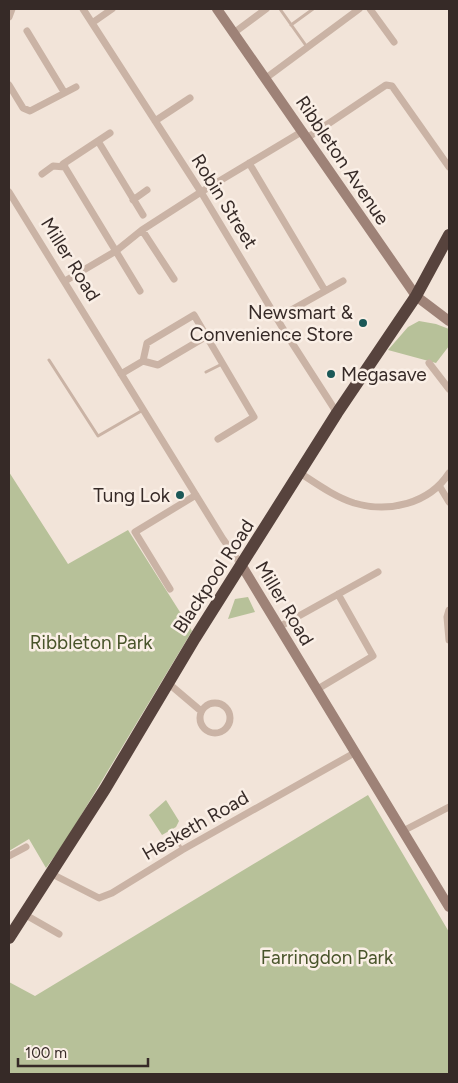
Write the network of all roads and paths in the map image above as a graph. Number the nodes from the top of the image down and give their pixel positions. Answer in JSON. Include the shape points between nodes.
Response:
{"nodes":[{"id":1,"x":83,"y":9,"type":"edge"},
{"id":2,"x":112,"y":9,"type":"edge"},
{"id":3,"x":217,"y":9,"type":"edge"},
{"id":4,"x":280,"y":9,"type":"edge"},
{"id":5,"x":313,"y":9,"type":"edge"},
{"id":6,"x":359,"y":9,"type":"edge"},
{"id":7,"x":370,"y":9,"type":"edge"},
{"id":8,"x":263,"y":10,"type":"edge"},
{"id":9,"x":92,"y":23,"type":"junction"},
{"id":10,"x":291,"y":24,"type":"junction"},
{"id":11,"x":27,"y":31,"type":"dead end"},
{"id":12,"x":235,"y":32,"type":"junction"},
{"id":13,"x":394,"y":42,"type":"dead end"},
{"id":14,"x":307,"y":47,"type":"junction"},
{"id":15,"x":266,"y":78,"type":"junction"},
{"id":16,"x":9,"y":85,"type":"edge"},
{"id":17,"x":76,"y":87,"type":"dead end"},
{"id":18,"x":64,"y":92,"type":"junction"},
{"id":19,"x":190,"y":98,"type":"dead end"},
{"id":20,"x":155,"y":121,"type":"junction"},
{"id":21,"x":110,"y":133,"type":"dead end"},
{"id":22,"x":305,"y":135,"type":"junction"},
{"id":23,"x":98,"y":141,"type":"junction"},
{"id":24,"x":249,"y":163,"type":"junction"},
{"id":25,"x":65,"y":167,"type":"junction"},
{"id":26,"x":449,"y":167,"type":"edge"},
{"id":27,"x":42,"y":174,"type":"dead end"},
{"id":28,"x":147,"y":190,"type":"dead end"},
{"id":29,"x":9,"y":192,"type":"edge"},
{"id":30,"x":202,"y":192,"type":"junction"},
{"id":31,"x":134,"y":200,"type":"junction"},
{"id":32,"x":143,"y":215,"type":"dead end"},
{"id":33,"x":142,"y":230,"type":"junction"},
{"id":34,"x":449,"y":235,"type":"edge"},
{"id":35,"x":116,"y":251,"type":"junction"},
{"id":36,"x":174,"y":279,"type":"dead end"},
{"id":37,"x":343,"y":281,"type":"dead end"},
{"id":38,"x":65,"y":282,"type":"junction"},
{"id":39,"x":324,"y":289,"type":"junction"},
{"id":40,"x":140,"y":291,"type":"dead end"},
{"id":41,"x":416,"y":296,"type":"junction"},
{"id":42,"x":277,"y":318,"type":"junction"},
{"id":43,"x":449,"y":321,"type":"edge"},
{"id":44,"x":206,"y":336,"type":"junction"},
{"id":45,"x":49,"y":360,"type":"dead end"},
{"id":46,"x":143,"y":361,"type":"junction"},
{"id":47,"x":222,"y":363,"type":"junction"},
{"id":48,"x":429,"y":363,"type":"dead end"},
{"id":49,"x":206,"y":372,"type":"dead end"},
{"id":50,"x":121,"y":374,"type":"junction"},
{"id":51,"x":449,"y":389,"type":"edge"},
{"id":52,"x":143,"y":410,"type":"junction"},
{"id":53,"x":337,"y":413,"type":"junction"},
{"id":54,"x":218,"y":439,"type":"dead end"},
{"id":55,"x":300,"y":473,"type":"junction"},
{"id":56,"x":449,"y":473,"type":"edge"},
{"id":57,"x":440,"y":487,"type":"junction"},
{"id":58,"x":196,"y":495,"type":"junction"},
{"id":59,"x":449,"y":502,"type":"edge"},
{"id":60,"x":242,"y":566,"type":"junction"},
{"id":61,"x":378,"y":572,"type":"dead end"},
{"id":62,"x":170,"y":589,"type":"dead end"},
{"id":63,"x":338,"y":594,"type":"junction"},
{"id":64,"x":449,"y":610,"type":"edge"},
{"id":65,"x":279,"y":627,"type":"junction"},
{"id":66,"x":449,"y":640,"type":"edge"},
{"id":67,"x":168,"y":683,"type":"junction"},
{"id":68,"x":316,"y":690,"type":"junction"},
{"id":69,"x":201,"y":711,"type":"junction"},
{"id":70,"x":356,"y":752,"type":"junction"},
{"id":71,"x":449,"y":807,"type":"edge"},
{"id":72,"x":403,"y":831,"type":"junction"},
{"id":73,"x":174,"y":836,"type":"dead end"},
{"id":74,"x":26,"y":847,"type":"dead end"},
{"id":75,"x":182,"y":850,"type":"junction"},
{"id":76,"x":9,"y":856,"type":"edge"},
{"id":77,"x":50,"y":872,"type":"junction"},
{"id":78,"x":448,"y":903,"type":"edge"},
{"id":79,"x":24,"y":914,"type":"junction"},
{"id":80,"x":60,"y":934,"type":"dead end"},
{"id":81,"x":9,"y":938,"type":"edge"}],
"edges":[{"from":1,"to":9,"type":"street","name":"Robin Street"},
{"from":2,"to":9,"type":"street"},
{"from":3,"to":12,"type":"street","name":"Ribbleton Avenue"},
{"from":4,"to":10,"type":"lane"},
{"from":5,"to":10,"type":"lane"},
{"from":6,"to":14,"type":"street"},
{"from":7,"to":13,"type":"street"},
{"from":8,"to":12,"type":"street"},
{"from":9,"to":20,"type":"street","name":"Robin Street"},
{"from":10,"to":14,"type":"lane"},
{"from":11,"to":18,"type":"street"},
{"from":12,"to":15,"type":"street","name":"Ribbleton Avenue"},
{"from":14,"to":15,"type":"street"},
{"from":15,"to":22,"type":"street","name":"Ribbleton Avenue"},
{"from":16,"to":18,"type":"street","via":[[23,108],[30,111]]},
{"from":17,"to":18,"type":"street"},
{"from":19,"to":20,"type":"street"},
{"from":20,"to":30,"type":"street","name":"Robin Street"},
{"from":21,"to":23,"type":"street"},
{"from":22,"to":24,"type":"street"},
{"from":22,"to":26,"type":"street","via":[[386,85],[392,86]]},
{"from":22,"to":41,"type":"street","name":"Ribbleton Avenue"},
{"from":23,"to":25,"type":"street","via":[[63,164]]},
{"from":23,"to":31,"type":"street"},
{"from":24,"to":30,"type":"street"},
{"from":24,"to":39,"type":"street"},
{"from":25,"to":27,"type":"street","via":[[53,166]]},
{"from":25,"to":35,"type":"street"},
{"from":28,"to":31,"type":"street"},
{"from":29,"to":38,"type":"street","name":"Miller Road"},
{"from":30,"to":33,"type":"street"},
{"from":30,"to":42,"type":"street","name":"Robin Street"},
{"from":31,"to":32,"type":"street"},
{"from":33,"to":35,"type":"street"},
{"from":33,"to":36,"type":"street"},
{"from":34,"to":41,"type":"highway","name":"Blackpool Road"},
{"from":35,"to":38,"type":"street"},
{"from":35,"to":40,"type":"street"},
{"from":37,"to":39,"type":"street"},
{"from":38,"to":50,"type":"street","name":"Miller Road"},
{"from":39,"to":42,"type":"street"},
{"from":41,"to":43,"type":"street","name":"Ribbleton Avenue"},
{"from":41,"to":53,"type":"highway","name":"Blackpool Road"},
{"from":42,"to":53,"type":"street","name":"Robin Street"},
{"from":44,"to":46,"type":"street","via":[[158,365]]},
{"from":44,"to":46,"type":"street","via":[[194,315],[147,343]]},
{"from":44,"to":47,"type":"street"},
{"from":45,"to":52,"type":"lane","via":[[98,436]]},
{"from":46,"to":50,"type":"street"},
{"from":47,"to":49,"type":"lane"},
{"from":47,"to":54,"type":"street","via":[[254,417]]},
{"from":48,"to":51,"type":"street"},
{"from":50,"to":52,"type":"street","name":"Miller Road"},
{"from":52,"to":58,"type":"street","name":"Miller Road"},
{"from":53,"to":55,"type":"highway","name":"Blackpool Road"},
{"from":55,"to":57,"type":"street","via":[[354,503],[380,506],[415,502]]},
{"from":55,"to":60,"type":"highway","name":"Blackpool Road"},
{"from":56,"to":57,"type":"street"},
{"from":57,"to":59,"type":"street"},
{"from":58,"to":60,"type":"street","name":"Miller Road"},
{"from":58,"to":62,"type":"street","via":[[136,532]]},
{"from":60,"to":65,"type":"street","name":"Miller Road"},
{"from":60,"to":67,"type":"highway","name":"Blackpool Road"},
{"from":61,"to":63,"type":"street"},
{"from":63,"to":65,"type":"street"},
{"from":63,"to":68,"type":"street","via":[[373,656]]},
{"from":64,"to":66,"type":"street"},
{"from":65,"to":68,"type":"street","name":"Miller Road"},
{"from":67,"to":69,"type":"street"},
{"from":67,"to":77,"type":"highway","name":"Blackpool Road","via":[[105,789]]},
{"from":68,"to":70,"type":"street","name":"Miller Road"},
{"from":69,"to":69,"type":"street","via":[[209,704],[219,703],[229,710],[230,722],[224,731],[212,733],[203,728]]},
{"from":70,"to":72,"type":"street","name":"Miller Road"},
{"from":70,"to":75,"type":"street","name":"Hesketh Road"},
{"from":71,"to":72,"type":"street"},
{"from":72,"to":78,"type":"street","name":"Miller Road"},
{"from":73,"to":75,"type":"lane"},
{"from":74,"to":76,"type":"street"},
{"from":75,"to":77,"type":"street","name":"Hesketh Road","via":[[112,894],[99,898]]},
{"from":77,"to":79,"type":"highway","name":"Blackpool Road"},
{"from":79,"to":80,"type":"street"},
{"from":79,"to":81,"type":"highway","name":"Blackpool Road"}]}
